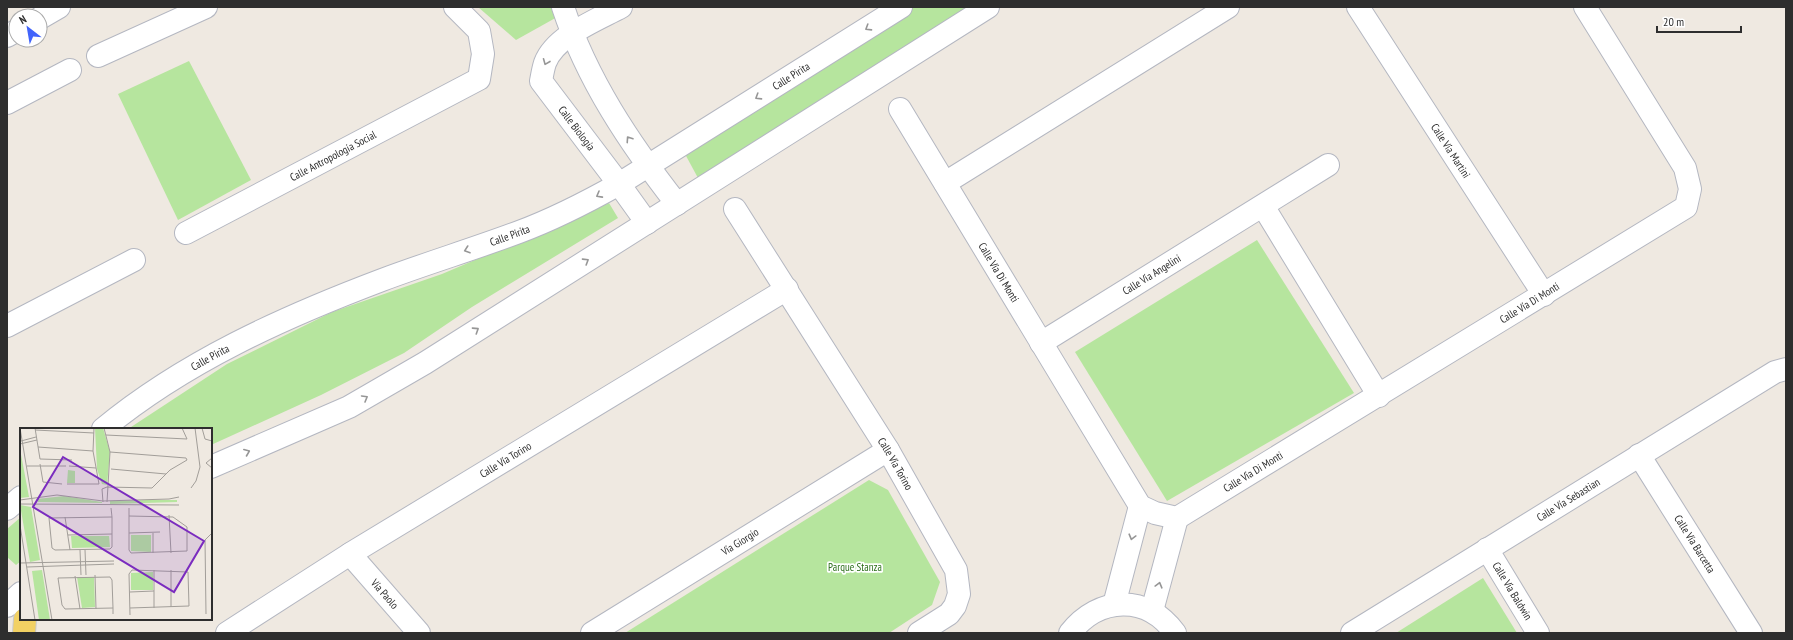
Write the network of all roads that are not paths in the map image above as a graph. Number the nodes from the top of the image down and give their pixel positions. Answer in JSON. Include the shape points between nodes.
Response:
{"nodes":[{"id":1,"x":59,"y":7,"type":"edge"},
{"id":2,"x":206,"y":7,"type":"edge"},
{"id":3,"x":456,"y":7,"type":"edge"},
{"id":4,"x":563,"y":7,"type":"edge"},
{"id":5,"x":621,"y":7,"type":"edge"},
{"id":6,"x":901,"y":7,"type":"edge"},
{"id":7,"x":988,"y":7,"type":"edge"},
{"id":8,"x":1228,"y":7,"type":"edge"},
{"id":9,"x":1358,"y":7,"type":"edge"},
{"id":10,"x":1585,"y":7,"type":"edge"},
{"id":11,"x":48,"y":13,"type":"edge"},
{"id":12,"x":572,"y":34,"type":"junction"},
{"id":13,"x":98,"y":56,"type":"dead end"},
{"id":14,"x":70,"y":70,"type":"dead end"},
{"id":15,"x":7,"y":103,"type":"edge"},
{"id":16,"x":900,"y":109,"type":"dead end"},
{"id":17,"x":1328,"y":165,"type":"dead end"},
{"id":18,"x":648,"y":166,"type":"junction"},
{"id":19,"x":945,"y":183,"type":"junction"},
{"id":20,"x":619,"y":184,"type":"junction"},
{"id":21,"x":677,"y":204,"type":"junction"},
{"id":22,"x":1262,"y":206,"type":"junction"},
{"id":23,"x":735,"y":208,"type":"dead end"},
{"id":24,"x":647,"y":223,"type":"junction"},
{"id":25,"x":186,"y":233,"type":"dead end"},
{"id":26,"x":134,"y":260,"type":"dead end"},
{"id":27,"x":787,"y":289,"type":"junction"},
{"id":28,"x":1544,"y":295,"type":"junction"},
{"id":29,"x":7,"y":326,"type":"edge"},
{"id":30,"x":1041,"y":343,"type":"junction"},
{"id":31,"x":1786,"y":369,"type":"edge"},
{"id":32,"x":1379,"y":396,"type":"junction"},
{"id":33,"x":104,"y":428,"type":"edge"},
{"id":34,"x":888,"y":450,"type":"junction"},
{"id":35,"x":1639,"y":455,"type":"junction"},
{"id":36,"x":212,"y":467,"type":"edge"},
{"id":37,"x":20,"y":498,"type":"edge"},
{"id":38,"x":1140,"y":506,"type":"junction"},
{"id":39,"x":7,"y":509,"type":"edge"},
{"id":40,"x":1177,"y":518,"type":"junction"},
{"id":41,"x":1487,"y":550,"type":"junction"},
{"id":42,"x":350,"y":554,"type":"junction"},
{"id":43,"x":20,"y":594,"type":"edge"},
{"id":44,"x":1114,"y":605,"type":"junction"},
{"id":45,"x":7,"y":606,"type":"edge"},
{"id":46,"x":1152,"y":611,"type":"junction"},
{"id":47,"x":25,"y":620,"type":"edge"},
{"id":48,"x":24,"y":633,"type":"edge"},
{"id":49,"x":227,"y":633,"type":"edge"},
{"id":50,"x":419,"y":633,"type":"edge"},
{"id":51,"x":592,"y":633,"type":"edge"},
{"id":52,"x":919,"y":633,"type":"edge"},
{"id":53,"x":1070,"y":633,"type":"edge"},
{"id":54,"x":1175,"y":633,"type":"edge"},
{"id":55,"x":1352,"y":633,"type":"edge"},
{"id":56,"x":1538,"y":633,"type":"edge"},
{"id":57,"x":1751,"y":633,"type":"edge"}],
"edges":[{"from":1,"to":11,"type":"street"},
{"from":2,"to":13,"type":"street"},
{"from":3,"to":25,"type":"street","name":"Calle Antropología Social","via":[[479,31],[483,54],[479,79]]},
{"from":4,"to":12,"type":"street"},
{"from":5,"to":12,"type":"street"},
{"from":6,"to":18,"type":"street","name":"Calle Pirita","one_way":true},
{"from":7,"to":21,"type":"street"},
{"from":8,"to":19,"type":"street"},
{"from":9,"to":28,"type":"street","name":"Calle Vía Martini"},
{"from":10,"to":28,"type":"street","name":"Calle Vía Di Monti","via":[[1685,168],[1690,189],[1686,208]]},
{"from":18,"to":12,"type":"street","one_way":true,"via":[[606,102]]},
{"from":12,"to":20,"type":"street","name":"Calle Biología","one_way":true,"via":[[554,48],[545,63],[541,82]]},
{"from":14,"to":15,"type":"street"},
{"from":16,"to":19,"type":"street","name":"Calle Vía Di Monti"},
{"from":17,"to":22,"type":"street","name":"Calle Vía Angelini"},
{"from":18,"to":20,"type":"street","name":"Calle Pirita"},
{"from":18,"to":21,"type":"street"},
{"from":19,"to":30,"type":"street","name":"Calle Vía Di Monti"},
{"from":20,"to":24,"type":"street","name":"Calle Biología"},
{"from":20,"to":33,"type":"street","name":"Calle Pirita","one_way":true,"via":[[579,206],[519,232],[382,280],[305,311],[212,356],[156,390]]},
{"from":21,"to":24,"type":"street"},
{"from":22,"to":30,"type":"street","name":"Calle Vía Angelini"},
{"from":22,"to":32,"type":"street"},
{"from":23,"to":27,"type":"street","name":"Calle Vía Torino"},
{"from":36,"to":24,"type":"street","one_way":true,"via":[[349,407],[425,363]]},
{"from":26,"to":29,"type":"street"},
{"from":27,"to":34,"type":"street","name":"Calle Vía Torino"},
{"from":27,"to":42,"type":"street","name":"Calle Vía Torino"},
{"from":28,"to":32,"type":"street","name":"Calle Vía Di Monti"},
{"from":30,"to":38,"type":"street","name":"Calle Vía Di Monti"},
{"from":31,"to":35,"type":"street","name":"Calle Vía Sebastian","via":[[1774,372]]},
{"from":32,"to":40,"type":"street","name":"Calle Vía Di Monti"},
{"from":34,"to":51,"type":"street","name":"Vía Giorgio"},
{"from":34,"to":52,"type":"street","name":"Calle Vía Torino","via":[[956,570],[959,594],[955,606],[949,614]]},
{"from":35,"to":41,"type":"street","name":"Calle Vía Sebastian"},
{"from":35,"to":57,"type":"street","name":"Calle Vía Barcetta"},
{"from":37,"to":39,"type":"street"},
{"from":38,"to":40,"type":"street","via":[[1155,513]]},
{"from":38,"to":44,"type":"street","one_way":true},
{"from":46,"to":40,"type":"street","one_way":true},
{"from":41,"to":55,"type":"street","name":"Calle Vía Sebastian"},
{"from":41,"to":56,"type":"street","name":"Calle Vía Baldwin"},
{"from":42,"to":49,"type":"street","name":"Calle Vía Torino"},
{"from":42,"to":50,"type":"street","name":"Vía Paolo"},
{"from":43,"to":45,"type":"street"},
{"from":44,"to":46,"type":"street","via":[[1133,605]]},
{"from":44,"to":53,"type":"street","via":[[1095,610],[1079,622]]},
{"from":46,"to":54,"type":"street","via":[[1168,623]]},
{"from":47,"to":48,"type":"main road"}]}
